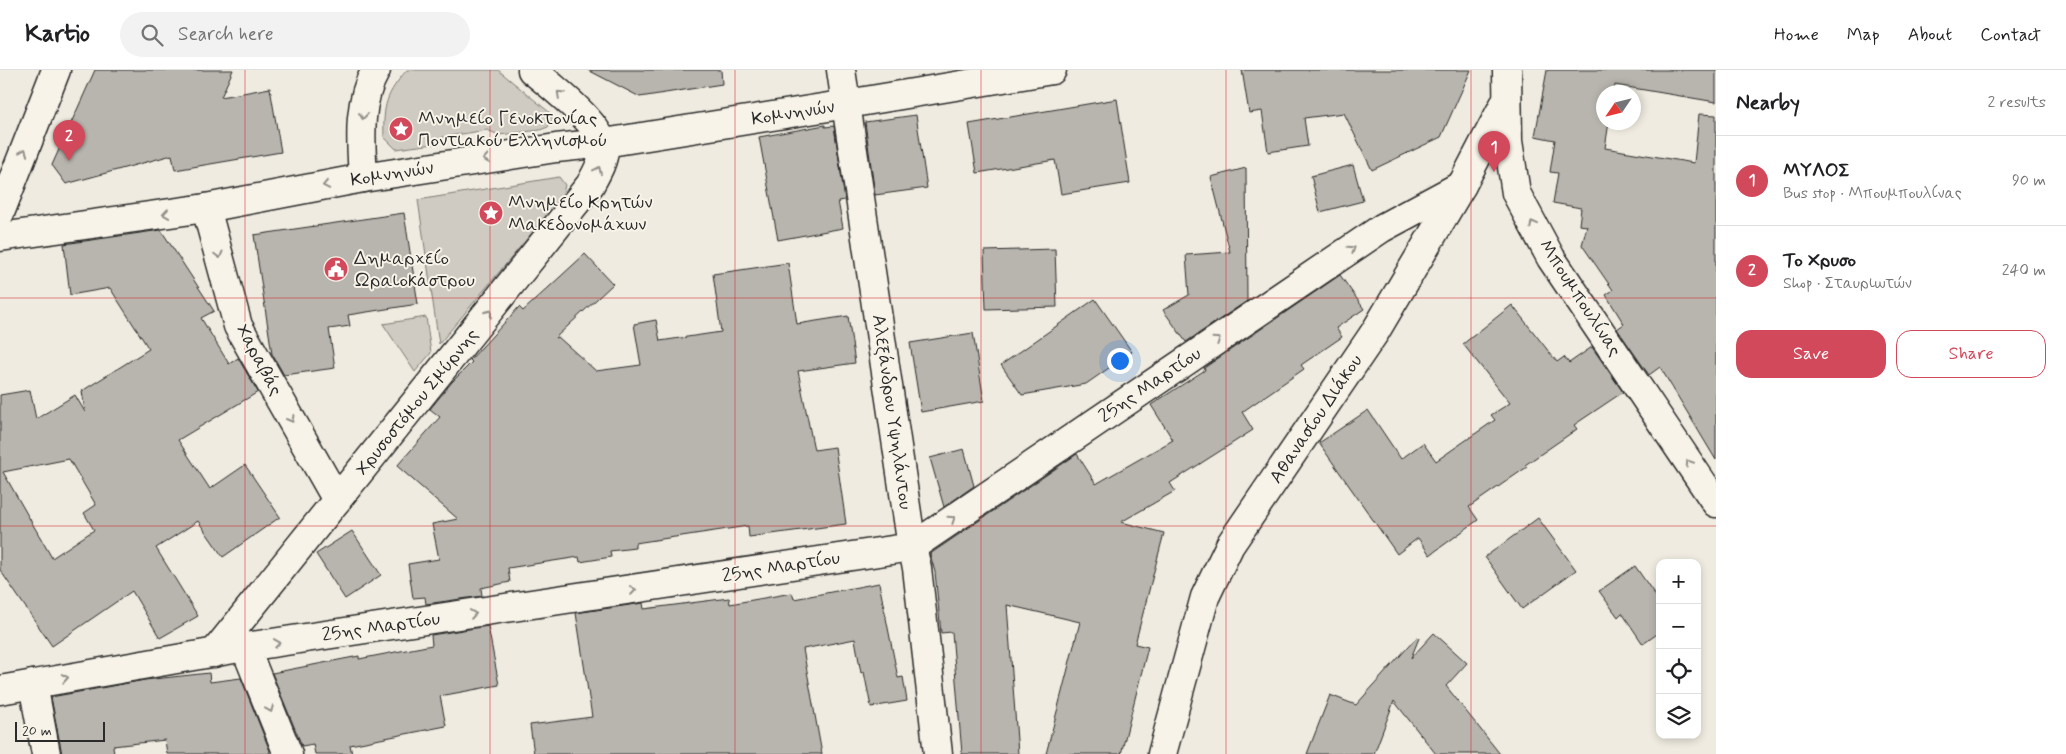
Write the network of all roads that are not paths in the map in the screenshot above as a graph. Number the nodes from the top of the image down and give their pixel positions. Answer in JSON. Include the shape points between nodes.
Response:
{"nodes":[{"id":1,"x":56,"y":70,"type":"edge"},
{"id":2,"x":376,"y":70,"type":"edge"},
{"id":3,"x":532,"y":70,"type":"edge"},
{"id":4,"x":841,"y":70,"type":"edge"},
{"id":5,"x":1052,"y":70,"type":"edge"},
{"id":6,"x":1507,"y":70,"type":"edge"},
{"id":7,"x":1507,"y":99,"type":"junction"},
{"id":8,"x":847,"y":104,"type":"junction"},
{"id":9,"x":604,"y":143,"type":"junction"},
{"id":10,"x":363,"y":178,"type":"junction"},
{"id":11,"x":1462,"y":185,"type":"junction"},
{"id":12,"x":206,"y":208,"type":"junction"},
{"id":13,"x":0,"y":214,"type":"edge"},
{"id":14,"x":0,"y":237,"type":"edge"},
{"id":15,"x":338,"y":500,"type":"junction"},
{"id":16,"x":1716,"y":503,"type":"edge"},
{"id":17,"x":912,"y":546,"type":"junction"},
{"id":18,"x":246,"y":647,"type":"junction"},
{"id":19,"x":214,"y":653,"type":"junction"},
{"id":20,"x":33,"y":684,"type":"junction"},
{"id":21,"x":0,"y":690,"type":"edge"},
{"id":22,"x":46,"y":754,"type":"edge"},
{"id":23,"x":288,"y":754,"type":"edge"},
{"id":24,"x":938,"y":754,"type":"edge"},
{"id":25,"x":1162,"y":754,"type":"edge"}],
"edges":[{"from":13,"to":1,"type":"street","one_way":true},
{"from":2,"to":10,"type":"street","one_way":true,"via":[[362,116]]},
{"from":9,"to":3,"type":"street","one_way":true,"via":[[581,114]]},
{"from":4,"to":8,"type":"street","name":"Αλεξάνδρου Υψηλάντου"},
{"from":5,"to":8,"type":"street","name":"Κομνηνών"},
{"from":6,"to":7,"type":"street","name":"Μπουμπουλίνας"},
{"from":7,"to":11,"type":"street","name":"Αθανασίου Διάκου"},
{"from":16,"to":7,"type":"street","name":"Μπουμπουλίνας","one_way":true,"via":[[1551,258],[1516,193],[1508,141]]},
{"from":8,"to":9,"type":"street","name":"Κομνηνών"},
{"from":8,"to":17,"type":"street","name":"Αλεξάνδρου Υψηλάντου"},
{"from":9,"to":10,"type":"street","name":"Κομνηνών","one_way":true},
{"from":15,"to":9,"type":"street","name":"Χρυσοστόμου Σμύρνης","one_way":true,"via":[[579,202],[601,163]]},
{"from":10,"to":12,"type":"street","name":"Κομνηνών","one_way":true},
{"from":17,"to":11,"type":"street","name":"25ης Μαρτίου","one_way":true,"via":[[1382,228]]},
{"from":11,"to":25,"type":"street","name":"Αθανασίου Διάκου","via":[[1375,332],[1230,545],[1205,597]]},
{"from":12,"to":14,"type":"street","name":"Κομνηνών","one_way":true},
{"from":12,"to":15,"type":"street","name":"Χαραβάς","one_way":true,"via":[[238,326]]},
{"from":15,"to":19,"type":"street","name":"Χρυσοστόμου Σμύρνης"},
{"from":18,"to":17,"type":"street","name":"25ης Μαρτίου","one_way":true},
{"from":17,"to":24,"type":"street","name":"Αλεξάνδρου Υψηλάντου"},
{"from":18,"to":19,"type":"street","name":"25ης Μαρτίου"},
{"from":18,"to":23,"type":"street","one_way":true},
{"from":20,"to":19,"type":"street","name":"25ης Μαρτίου","one_way":true},
{"from":20,"to":21,"type":"street","name":"25ης Μαρτίου"},
{"from":20,"to":22,"type":"street"}]}
